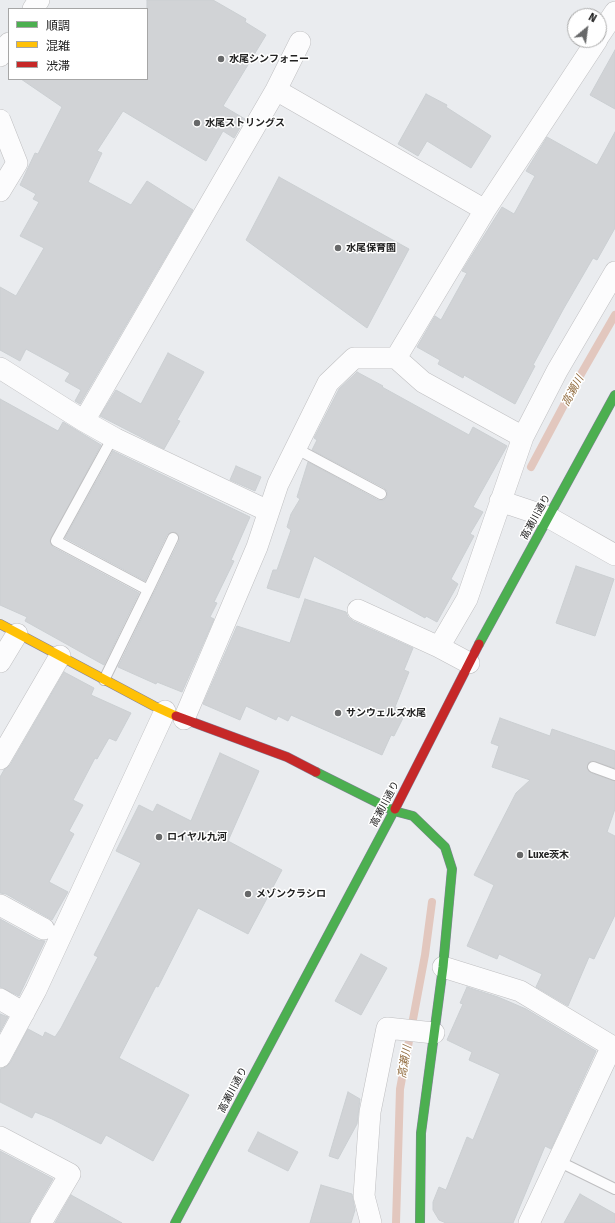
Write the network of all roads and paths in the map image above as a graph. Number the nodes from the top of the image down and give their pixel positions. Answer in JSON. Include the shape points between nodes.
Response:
{"nodes":[{"id":1,"x":615,"y":12,"type":"edge"},
{"id":2,"x":607,"y":24,"type":"edge"},
{"id":3,"x":300,"y":42,"type":"dead end"},
{"id":4,"x":8,"y":44,"type":"edge"},
{"id":5,"x":591,"y":48,"type":"edge"},
{"id":6,"x":0,"y":56,"type":"edge"},
{"id":7,"x":276,"y":90,"type":"junction"},
{"id":8,"x":0,"y":120,"type":"edge"},
{"id":9,"x":0,"y":191,"type":"edge"},
{"id":10,"x":485,"y":210,"type":"junction"},
{"id":11,"x":615,"y":272,"type":"edge"},
{"id":12,"x":396,"y":358,"type":"junction"},
{"id":13,"x":0,"y":368,"type":"edge"},
{"id":14,"x":615,"y":395,"type":"edge"},
{"id":15,"x":84,"y":421,"type":"junction"},
{"id":16,"x":113,"y":437,"type":"junction"},
{"id":17,"x":523,"y":437,"type":"junction"},
{"id":18,"x":295,"y":448,"type":"junction"},
{"id":19,"x":381,"y":494,"type":"dead end"},
{"id":20,"x":500,"y":501,"type":"junction"},
{"id":21,"x":268,"y":511,"type":"junction"},
{"id":22,"x":542,"y":516,"type":"junction"},
{"id":23,"x":173,"y":538,"type":"dead end"},
{"id":24,"x":615,"y":555,"type":"edge"},
{"id":25,"x":148,"y":590,"type":"junction"},
{"id":26,"x":358,"y":610,"type":"dead end"},
{"id":27,"x":9,"y":629,"type":"edge"},
{"id":28,"x":439,"y":647,"type":"junction"},
{"id":29,"x":60,"y":656,"type":"junction"},
{"id":30,"x":0,"y":662,"type":"edge"},
{"id":31,"x":469,"y":663,"type":"junction"},
{"id":32,"x":104,"y":680,"type":"junction"},
{"id":33,"x":165,"y":711,"type":"junction"},
{"id":34,"x":184,"y":719,"type":"junction"},
{"id":35,"x":0,"y":759,"type":"edge"},
{"id":36,"x":593,"y":767,"type":"dead end"},
{"id":37,"x":615,"y":775,"type":"edge"},
{"id":38,"x":394,"y":811,"type":"junction"},
{"id":39,"x":0,"y":905,"type":"edge"},
{"id":40,"x":44,"y":929,"type":"dead end"},
{"id":41,"x":443,"y":967,"type":"junction"},
{"id":42,"x":0,"y":999,"type":"edge"},
{"id":43,"x":24,"y":1013,"type":"junction"},
{"id":44,"x":434,"y":1034,"type":"junction"},
{"id":45,"x":613,"y":1047,"type":"edge"},
{"id":46,"x":0,"y":1057,"type":"edge"},
{"id":47,"x":0,"y":1137,"type":"edge"},
{"id":48,"x":558,"y":1161,"type":"junction"},
{"id":49,"x":615,"y":1189,"type":"edge"},
{"id":50,"x":41,"y":1223,"type":"edge"},
{"id":51,"x":175,"y":1223,"type":"edge"},
{"id":52,"x":370,"y":1223,"type":"edge"},
{"id":53,"x":420,"y":1223,"type":"edge"},
{"id":54,"x":529,"y":1223,"type":"edge"}],
"edges":[{"from":1,"to":2,"type":"street"},
{"from":3,"to":7,"type":"street"},
{"from":4,"to":6,"type":"street"},
{"from":5,"to":10,"type":"street"},
{"from":7,"to":10,"type":"street"},
{"from":7,"to":15,"type":"street"},
{"from":8,"to":9,"type":"street","via":[[17,163]]},
{"from":10,"to":12,"type":"street"},
{"from":11,"to":17,"type":"street","via":[[557,371]]},
{"from":12,"to":17,"type":"street","via":[[423,382]]},
{"from":12,"to":18,"type":"street","via":[[354,358],[328,383]]},
{"from":13,"to":15,"type":"street"},
{"from":14,"to":22,"type":"street","name":"高瀬川通り"},
{"from":15,"to":16,"type":"street"},
{"from":16,"to":21,"type":"street"},
{"from":16,"to":25,"type":"lane","via":[[56,541]]},
{"from":17,"to":20,"type":"street"},
{"from":18,"to":19,"type":"lane"},
{"from":18,"to":21,"type":"street"},
{"from":20,"to":22,"type":"street"},
{"from":20,"to":28,"type":"street","via":[[467,599]]},
{"from":21,"to":34,"type":"street","via":[[257,547]]},
{"from":22,"to":24,"type":"street"},
{"from":22,"to":31,"type":"street","name":"高瀬川通り"},
{"from":23,"to":25,"type":"lane"},
{"from":25,"to":32,"type":"lane"},
{"from":26,"to":28,"type":"street"},
{"from":27,"to":29,"type":"street"},
{"from":27,"to":30,"type":"street"},
{"from":28,"to":31,"type":"street"},
{"from":29,"to":32,"type":"street"},
{"from":29,"to":35,"type":"street"},
{"from":31,"to":38,"type":"street","name":"高瀬川通り"},
{"from":32,"to":33,"type":"street"},
{"from":33,"to":34,"type":"street"},
{"from":33,"to":43,"type":"street"},
{"from":34,"to":38,"type":"street","via":[[287,758]]},
{"from":36,"to":37,"type":"lane"},
{"from":38,"to":41,"type":"street","via":[[413,816],[428,828],[445,847],[452,869]]},
{"from":38,"to":51,"type":"street","name":"高瀬川通り"},
{"from":39,"to":40,"type":"street"},
{"from":41,"to":44,"type":"street"},
{"from":41,"to":45,"type":"street","via":[[520,991]]},
{"from":42,"to":43,"type":"street"},
{"from":43,"to":46,"type":"street"},
{"from":44,"to":52,"type":"street","via":[[387,1028],[370,1112],[364,1196]]},
{"from":44,"to":53,"type":"street","via":[[421,1133]]},
{"from":45,"to":48,"type":"street"},
{"from":47,"to":50,"type":"street","via":[[70,1174]]},
{"from":48,"to":49,"type":"lane"},
{"from":48,"to":54,"type":"street"}]}
